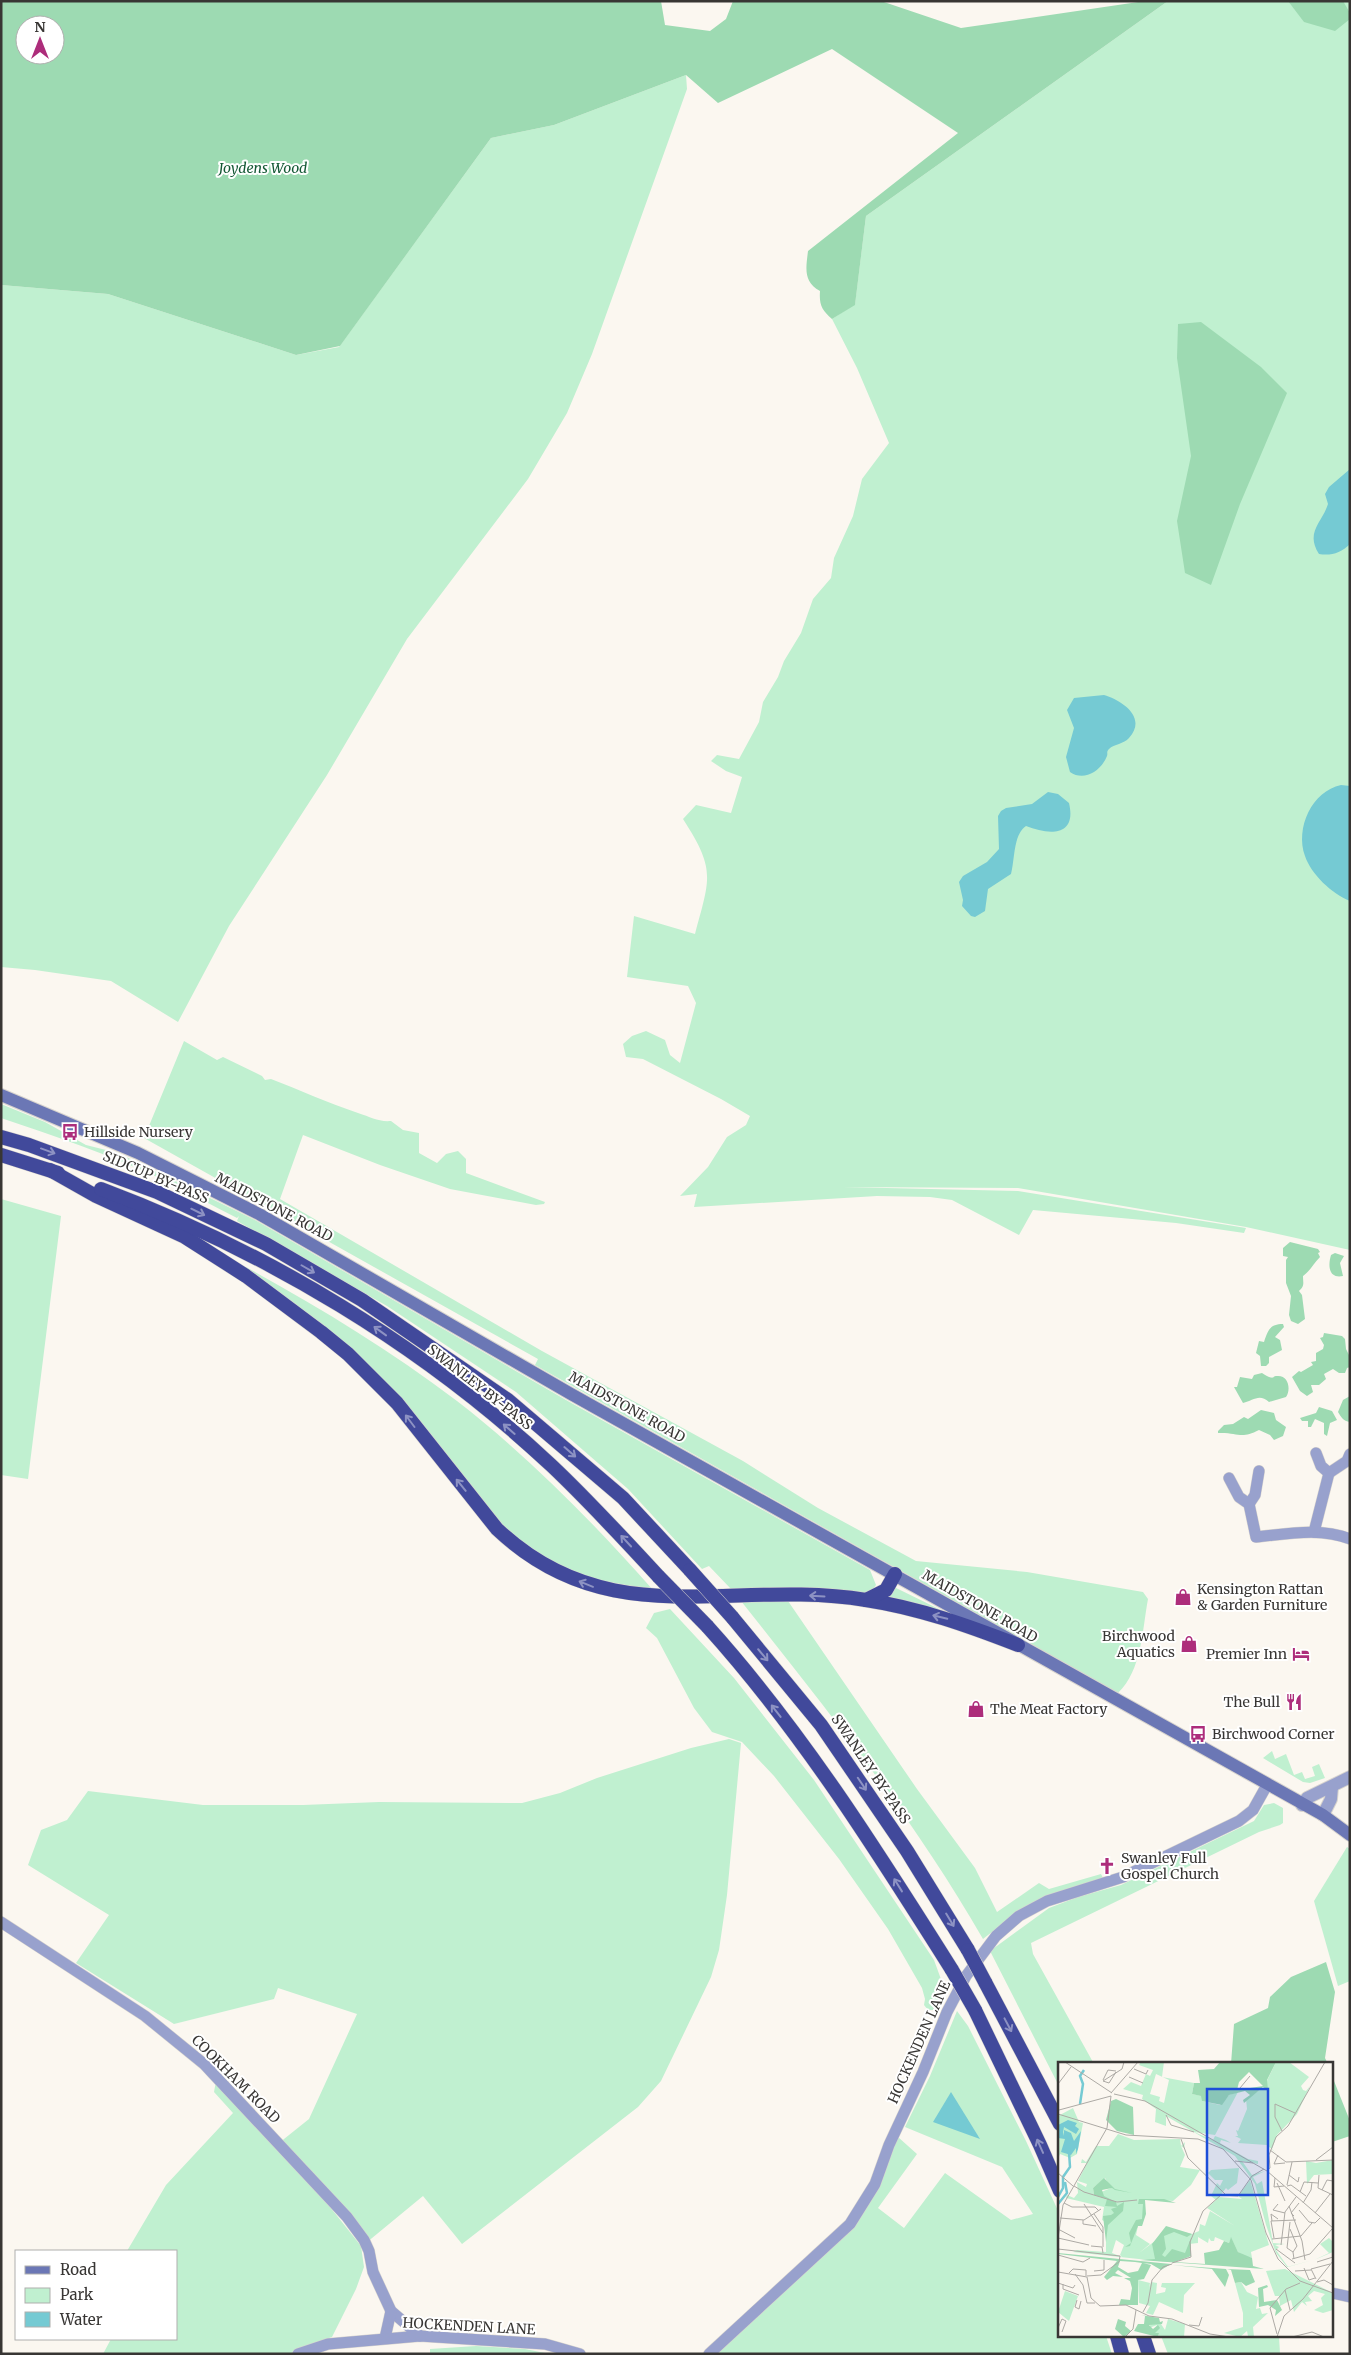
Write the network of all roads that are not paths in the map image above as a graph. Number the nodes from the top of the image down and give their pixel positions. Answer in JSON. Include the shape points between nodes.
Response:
{"nodes":[{"id":1,"x":1,"y":1096,"type":"edge"},
{"id":2,"x":1,"y":1133,"type":"edge"},
{"id":3,"x":1,"y":1137,"type":"edge"},
{"id":4,"x":29,"y":1145,"type":"junction"},
{"id":5,"x":1,"y":1155,"type":"edge"},
{"id":6,"x":50,"y":1170,"type":"junction"},
{"id":7,"x":266,"y":1244,"type":"joint"},
{"id":8,"x":1316,"y":1454,"type":"dead end"},
{"id":9,"x":1350,"y":1454,"type":"edge"},
{"id":10,"x":1259,"y":1471,"type":"dead end"},
{"id":11,"x":1329,"y":1473,"type":"junction"},
{"id":12,"x":1229,"y":1478,"type":"dead end"},
{"id":13,"x":1249,"y":1504,"type":"junction"},
{"id":14,"x":1314,"y":1532,"type":"junction"},
{"id":15,"x":1350,"y":1539,"type":"edge"},
{"id":16,"x":895,"y":1574,"type":"junction"},
{"id":17,"x":866,"y":1600,"type":"junction"},
{"id":18,"x":1018,"y":1645,"type":"junction"},
{"id":19,"x":1350,"y":1777,"type":"edge"},
{"id":20,"x":1266,"y":1785,"type":"junction"},
{"id":21,"x":1332,"y":1787,"type":"junction"},
{"id":22,"x":1302,"y":1805,"type":"junction"},
{"id":23,"x":1323,"y":1815,"type":"junction"},
{"id":24,"x":1350,"y":1835,"type":"edge"},
{"id":25,"x":1,"y":1922,"type":"edge"},
{"id":26,"x":1058,"y":2120,"type":"edge"},
{"id":27,"x":1058,"y":2186,"type":"edge"},
{"id":28,"x":1334,"y":2293,"type":"edge"},
{"id":29,"x":1350,"y":2297,"type":"edge"},
{"id":30,"x":391,"y":2311,"type":"junction"},
{"id":31,"x":420,"y":2336,"type":"junction"},
{"id":32,"x":385,"y":2338,"type":"junction"},
{"id":33,"x":1118,"y":2338,"type":"edge"},
{"id":34,"x":1144,"y":2338,"type":"edge"},
{"id":35,"x":298,"y":2354,"type":"edge"},
{"id":36,"x":580,"y":2354,"type":"edge"},
{"id":37,"x":710,"y":2354,"type":"edge"},
{"id":38,"x":1122,"y":2354,"type":"edge"},
{"id":39,"x":1149,"y":2354,"type":"edge"}],
"edges":[{"from":1,"to":16,"type":"main road","name":"MAIDSTONE ROAD","via":[[138,1153],[259,1214],[554,1384]]},
{"from":2,"to":4,"type":"highway"},
{"from":3,"to":4,"type":"highway","name":"SIDCUP BY-PASS"},
{"from":4,"to":7,"type":"highway","name":"SIDCUP BY-PASS","one_way":true,"via":[[157,1192]]},
{"from":5,"to":6,"type":"highway"},
{"from":17,"to":6,"type":"highway","one_way":true,"via":[[815,1595],[650,1596],[596,1588],[548,1568],[516,1547],[497,1529],[397,1403],[321,1332],[246,1276],[184,1236],[96,1196]]},
{"from":27,"to":6,"type":"highway","name":"SWANLEY BY-PASS","one_way":true,"bridge":true,"via":[[975,2010],[952,1970],[806,1750],[728,1649],[552,1465],[482,1406],[365,1320],[254,1256],[154,1209]]},
{"from":7,"to":26,"type":"highway","name":"SWANLEY BY-PASS","one_way":true,"bridge":true,"via":[[362,1300],[508,1400],[623,1498],[690,1570],[821,1725],[907,1850],[968,1950]]},
{"from":8,"to":11,"type":"street","via":[[1321,1466]]},
{"from":9,"to":11,"type":"street","via":[[1347,1461]]},
{"from":10,"to":13,"type":"street","via":[[1255,1495]]},
{"from":11,"to":14,"type":"street"},
{"from":12,"to":13,"type":"street","via":[[1239,1497]]},
{"from":13,"to":14,"type":"street","via":[[1256,1537]]},
{"from":14,"to":15,"type":"street"},
{"from":16,"to":17,"type":"highway","via":[[886,1590]]},
{"from":16,"to":18,"type":"main road","name":"MAIDSTONE ROAD"},
{"from":18,"to":17,"type":"highway","one_way":true,"via":[[950,1619]]},
{"from":18,"to":20,"type":"main road","name":"MAIDSTONE ROAD"},
{"from":19,"to":21,"type":"street"},
{"from":20,"to":22,"type":"main road","name":"MAIDSTONE ROAD"},
{"from":20,"to":37,"type":"street","name":"HOCKENDEN LANE","via":[[1253,1810],[1239,1821],[1123,1877],[1047,1901],[1019,1916],[996,1936],[966,1976],[947,2012],[875,2184],[850,2224]]},
{"from":21,"to":22,"type":"street","via":[[1307,1798]]},
{"from":21,"to":23,"type":"street","via":[[1331,1799]]},
{"from":22,"to":23,"type":"main road","name":"MAIDSTONE ROAD"},
{"from":23,"to":24,"type":"main road","name":"MAIDSTONE ROAD"},
{"from":25,"to":30,"type":"street","name":"COOKHAM ROAD","via":[[145,2016],[204,2064],[347,2217],[369,2250],[373,2272]]},
{"from":28,"to":29,"type":"street"},
{"from":30,"to":31,"type":"street","name":"COOKHAM ROAD"},
{"from":30,"to":32,"type":"street"},
{"from":31,"to":32,"type":"street","name":"HOCKENDEN LANE"},
{"from":31,"to":36,"type":"street","name":"HOCKENDEN LANE","via":[[545,2344]]},
{"from":32,"to":35,"type":"street","name":"HOCKENDEN LANE","via":[[328,2344]]},
{"from":33,"to":38,"type":"highway"},
{"from":34,"to":39,"type":"highway"}]}
